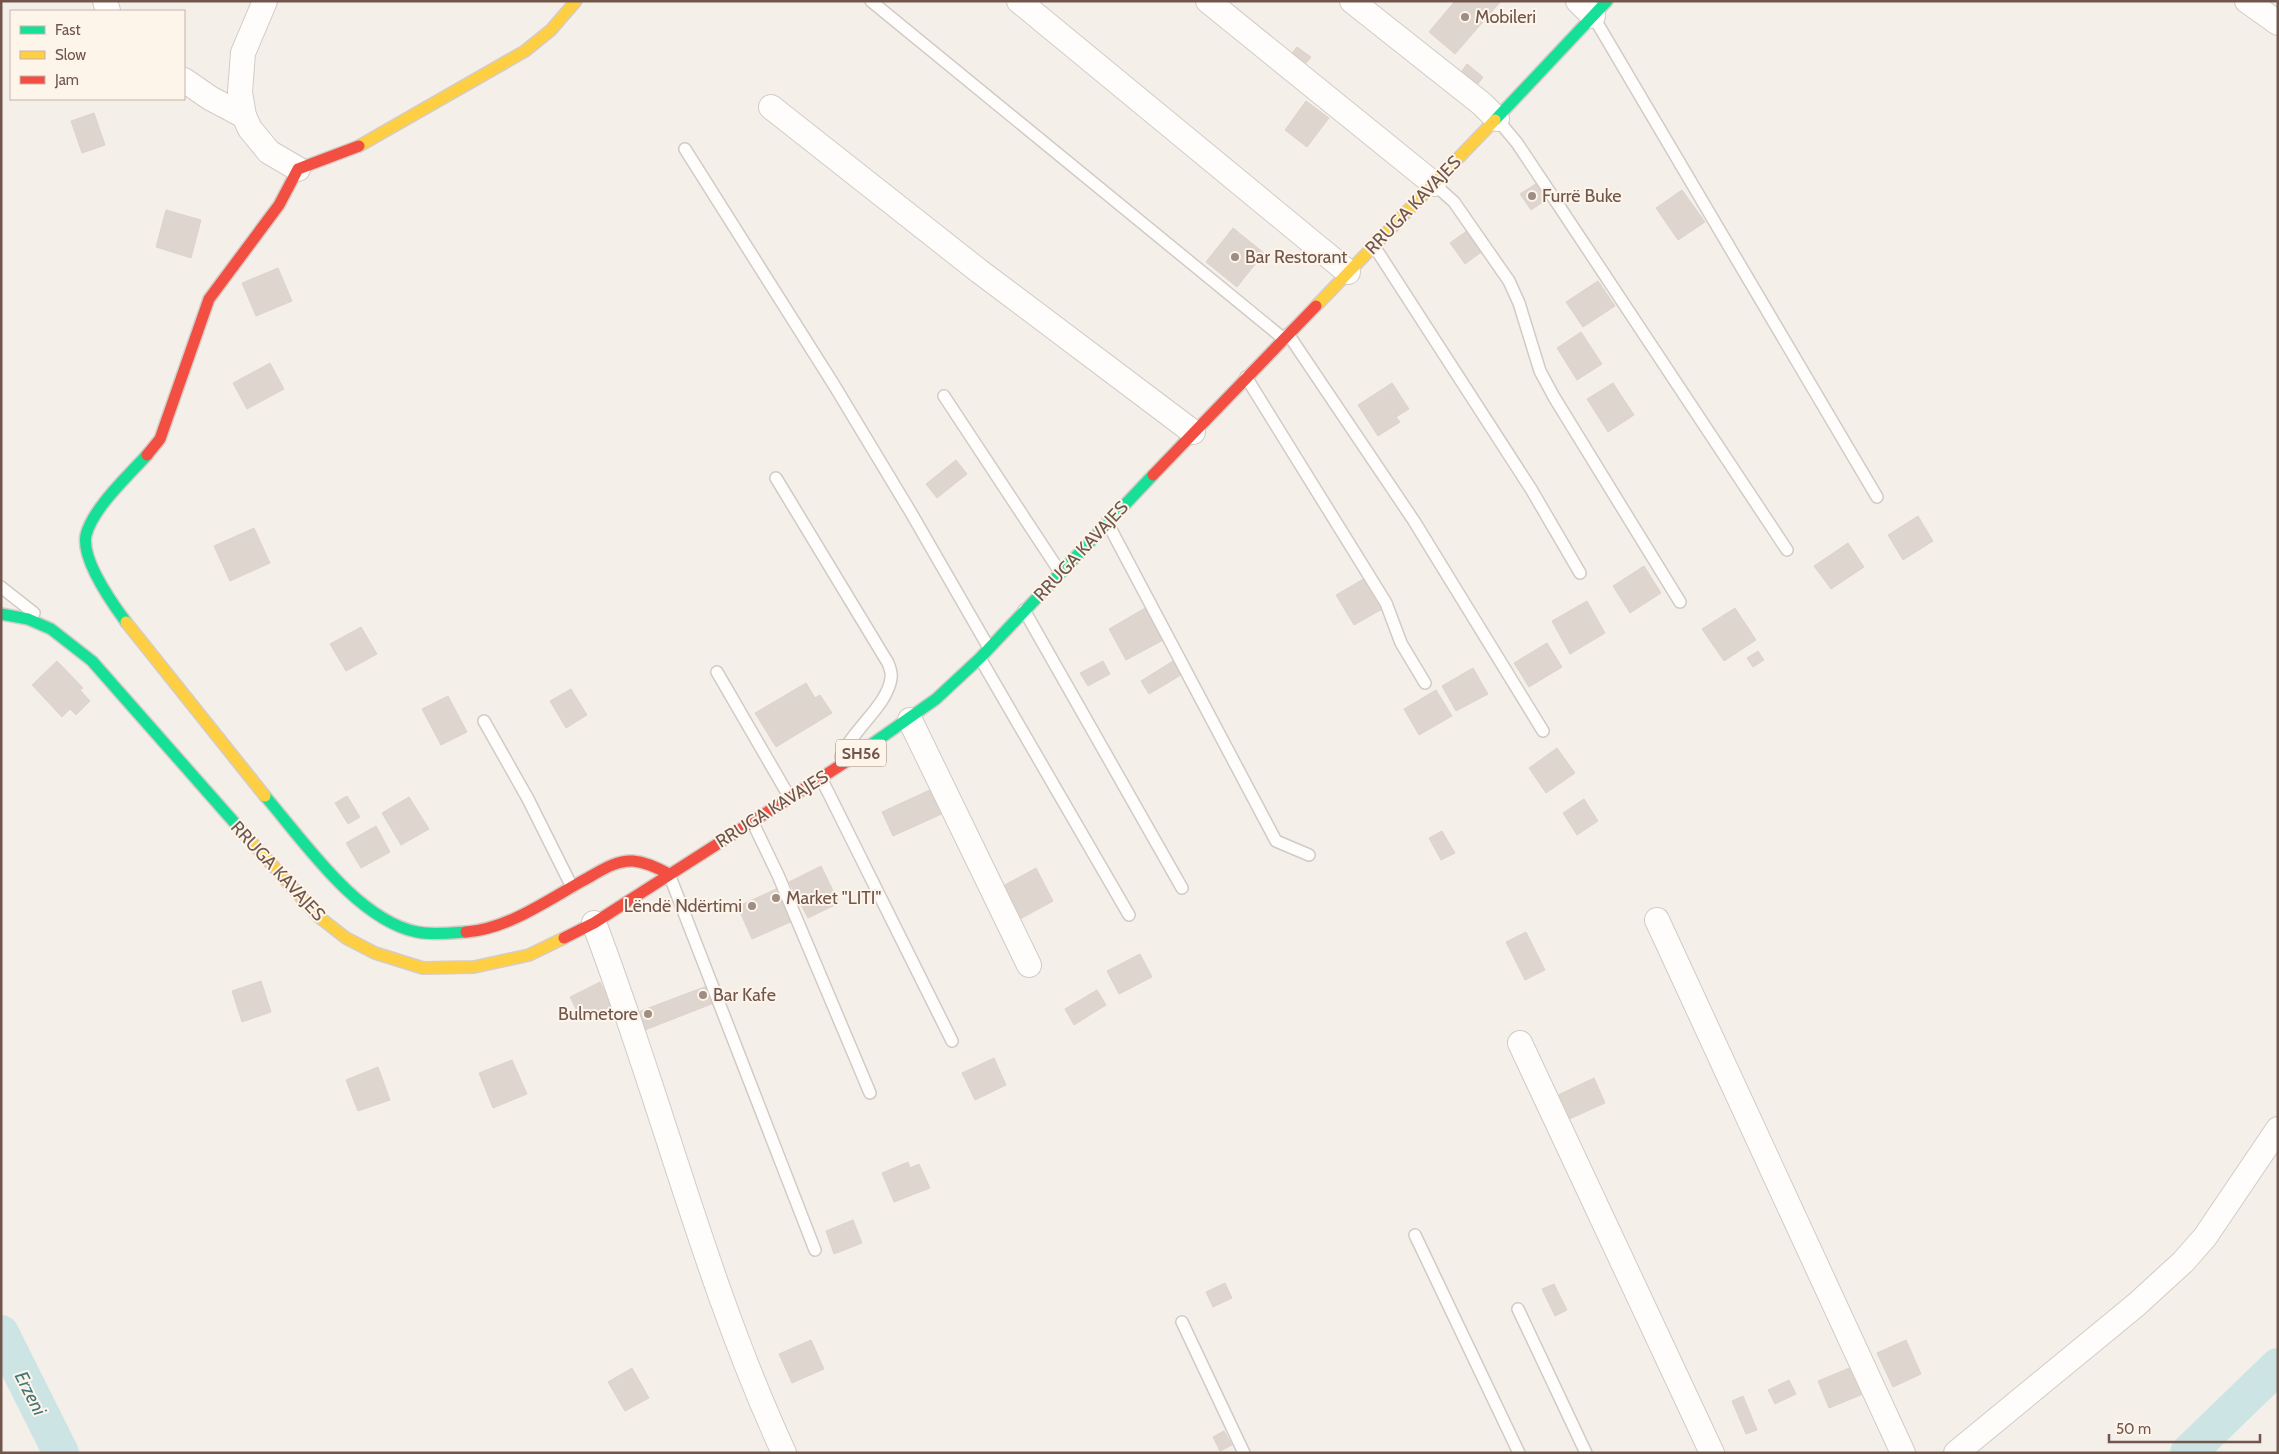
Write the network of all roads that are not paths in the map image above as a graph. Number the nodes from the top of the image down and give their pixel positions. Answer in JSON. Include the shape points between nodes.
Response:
{"nodes":[{"id":1,"x":265,"y":1,"type":"edge"},
{"id":2,"x":576,"y":1,"type":"edge"},
{"id":3,"x":871,"y":1,"type":"edge"},
{"id":4,"x":1019,"y":1,"type":"edge"},
{"id":5,"x":1208,"y":1,"type":"edge"},
{"id":6,"x":1352,"y":1,"type":"edge"},
{"id":7,"x":2247,"y":1,"type":"edge"},
{"id":8,"x":1593,"y":6,"type":"edge"},
{"id":9,"x":2278,"y":23,"type":"edge"},
{"id":10,"x":185,"y":81,"type":"edge"},
{"id":11,"x":771,"y":107,"type":"dead end"},
{"id":12,"x":244,"y":116,"type":"junction"},
{"id":13,"x":1496,"y":119,"type":"junction"},
{"id":14,"x":685,"y":149,"type":"dead end"},
{"id":15,"x":298,"y":169,"type":"junction"},
{"id":16,"x":1434,"y":184,"type":"junction"},
{"id":17,"x":1374,"y":246,"type":"junction"},
{"id":18,"x":1348,"y":272,"type":"junction"},
{"id":19,"x":1286,"y":336,"type":"junction"},
{"id":20,"x":1246,"y":377,"type":"junction"},
{"id":21,"x":944,"y":396,"type":"dead end"},
{"id":22,"x":1194,"y":432,"type":"junction"},
{"id":23,"x":776,"y":478,"type":"dead end"},
{"id":24,"x":1877,"y":497,"type":"dead end"},
{"id":25,"x":1107,"y":522,"type":"junction"},
{"id":26,"x":1787,"y":550,"type":"dead end"},
{"id":27,"x":1060,"y":572,"type":"junction"},
{"id":28,"x":1580,"y":572,"type":"dead end"},
{"id":29,"x":1,"y":587,"type":"edge"},
{"id":30,"x":1680,"y":602,"type":"dead end"},
{"id":31,"x":1024,"y":610,"type":"junction"},
{"id":32,"x":1,"y":614,"type":"edge"},
{"id":33,"x":48,"y":626,"type":"junction"},
{"id":34,"x":989,"y":648,"type":"junction"},
{"id":35,"x":980,"y":658,"type":"junction"},
{"id":36,"x":717,"y":672,"type":"dead end"},
{"id":37,"x":1425,"y":683,"type":"dead end"},
{"id":38,"x":910,"y":720,"type":"junction"},
{"id":39,"x":484,"y":721,"type":"dead end"},
{"id":40,"x":1543,"y":731,"type":"dead end"},
{"id":41,"x":836,"y":768,"type":"junction"},
{"id":42,"x":821,"y":778,"type":"junction"},
{"id":43,"x":790,"y":798,"type":"junction"},
{"id":44,"x":752,"y":821,"type":"junction"},
{"id":45,"x":1309,"y":855,"type":"dead end"},
{"id":46,"x":668,"y":874,"type":"junction"},
{"id":47,"x":572,"y":887,"type":"junction"},
{"id":48,"x":1182,"y":888,"type":"dead end"},
{"id":49,"x":1129,"y":914,"type":"dead end"},
{"id":50,"x":1657,"y":920,"type":"dead end"},
{"id":51,"x":594,"y":923,"type":"junction"},
{"id":52,"x":1029,"y":965,"type":"dead end"},
{"id":53,"x":952,"y":1041,"type":"dead end"},
{"id":54,"x":1520,"y":1043,"type":"dead end"},
{"id":55,"x":870,"y":1093,"type":"dead end"},
{"id":56,"x":2278,"y":1129,"type":"edge"},
{"id":57,"x":1415,"y":1235,"type":"dead end"},
{"id":58,"x":815,"y":1250,"type":"dead end"},
{"id":59,"x":1518,"y":1309,"type":"dead end"},
{"id":60,"x":1182,"y":1322,"type":"dead end"},
{"id":61,"x":784,"y":1453,"type":"edge"},
{"id":62,"x":1244,"y":1453,"type":"edge"},
{"id":63,"x":1518,"y":1453,"type":"edge"},
{"id":64,"x":1586,"y":1453,"type":"edge"},
{"id":65,"x":1712,"y":1453,"type":"edge"},
{"id":66,"x":1903,"y":1453,"type":"edge"},
{"id":67,"x":1956,"y":1453,"type":"edge"}],
"edges":[{"from":1,"to":12,"type":"street","via":[[243,53],[240,92]]},
{"from":2,"to":15,"type":"main road","via":[[551,30],[525,51],[358,146]]},
{"from":3,"to":19,"type":"lane"},
{"from":4,"to":18,"type":"street"},
{"from":5,"to":16,"type":"street"},
{"from":6,"to":13,"type":"street","via":[[1482,104]]},
{"from":7,"to":9,"type":"street"},
{"from":8,"to":13,"type":"main road","name":"RRUGA KAVAJES","number":"SH56"},
{"from":8,"to":24,"type":"lane"},
{"from":10,"to":12,"type":"street"},
{"from":11,"to":22,"type":"street","via":[[979,271]]},
{"from":12,"to":15,"type":"street","via":[[269,152]]},
{"from":13,"to":16,"type":"main road","name":"RRUGA KAVAJES","number":"SH56"},
{"from":13,"to":26,"type":"lane","via":[[1561,208]]},
{"from":14,"to":34,"type":"lane","via":[[844,402]]},
{"from":15,"to":47,"type":"main road","via":[[278,205],[209,298],[160,439],[96,514],[86,536],[87,555],[123,618],[160,666],[260,790],[346,890],[366,908],[416,932],[470,932],[523,914]]},
{"from":16,"to":17,"type":"main road","name":"RRUGA KAVAJES","number":"SH56"},
{"from":16,"to":30,"type":"lane","via":[[1454,202],[1509,281],[1540,370],[1554,397]]},
{"from":17,"to":18,"type":"main road","name":"RRUGA KAVAJES","number":"SH56"},
{"from":17,"to":28,"type":"lane","via":[[1526,481]]},
{"from":18,"to":19,"type":"main road","name":"RRUGA KAVAJES","number":"SH56"},
{"from":19,"to":20,"type":"main road","name":"RRUGA KAVAJES","number":"SH56"},
{"from":19,"to":40,"type":"lane","via":[[1414,521]]},
{"from":20,"to":22,"type":"main road","name":"RRUGA KAVAJES","number":"SH56"},
{"from":20,"to":37,"type":"lane","via":[[1386,603],[1401,643]]},
{"from":21,"to":27,"type":"lane"},
{"from":22,"to":25,"type":"main road","name":"RRUGA KAVAJES","number":"SH56"},
{"from":23,"to":41,"type":"lane","via":[[888,663],[892,676],[888,689],[855,732]]},
{"from":25,"to":27,"type":"main road","name":"RRUGA KAVAJES","number":"SH56"},
{"from":25,"to":45,"type":"lane","via":[[1276,841]]},
{"from":27,"to":31,"type":"main road","name":"RRUGA KAVAJES","number":"SH56"},
{"from":29,"to":33,"type":"lane"},
{"from":31,"to":34,"type":"main road","name":"RRUGA KAVAJES","number":"SH56"},
{"from":31,"to":48,"type":"lane"},
{"from":32,"to":33,"type":"main road","name":"RRUGA KAVAJES","number":"SH56","via":[[29,618]]},
{"from":33,"to":51,"type":"main road","name":"RRUGA KAVAJES","number":"SH56","via":[[92,661],[304,902],[360,946],[423,968],[474,967],[529,955]]},
{"from":34,"to":35,"type":"main road","name":"RRUGA KAVAJES","number":"SH56"},
{"from":35,"to":38,"type":"main road","name":"RRUGA KAVAJES","number":"SH56"},
{"from":35,"to":49,"type":"lane"},
{"from":36,"to":43,"type":"lane"},
{"from":38,"to":41,"type":"main road","name":"RRUGA KAVAJES","number":"SH56"},
{"from":38,"to":52,"type":"street"},
{"from":39,"to":47,"type":"lane"},
{"from":41,"to":42,"type":"main road","name":"RRUGA KAVAJES","number":"SH56"},
{"from":42,"to":43,"type":"main road","name":"RRUGA KAVAJES","number":"SH56"},
{"from":42,"to":53,"type":"lane"},
{"from":43,"to":44,"type":"main road","name":"RRUGA KAVAJES","number":"SH56"},
{"from":44,"to":46,"type":"main road","name":"RRUGA KAVAJES","number":"SH56"},
{"from":44,"to":55,"type":"lane"},
{"from":46,"to":47,"type":"main road","via":[[654,866],[633,861],[614,864]]},
{"from":46,"to":51,"type":"main road","name":"RRUGA KAVAJES","number":"SH56"},
{"from":46,"to":58,"type":"lane"},
{"from":50,"to":66,"type":"street"},
{"from":51,"to":61,"type":"street","via":[[730,1325]]},
{"from":54,"to":65,"type":"street"},
{"from":56,"to":67,"type":"street","via":[[2205,1236],[2183,1262],[2136,1305]]},
{"from":57,"to":63,"type":"lane"},
{"from":59,"to":64,"type":"lane"},
{"from":60,"to":62,"type":"lane"}]}
